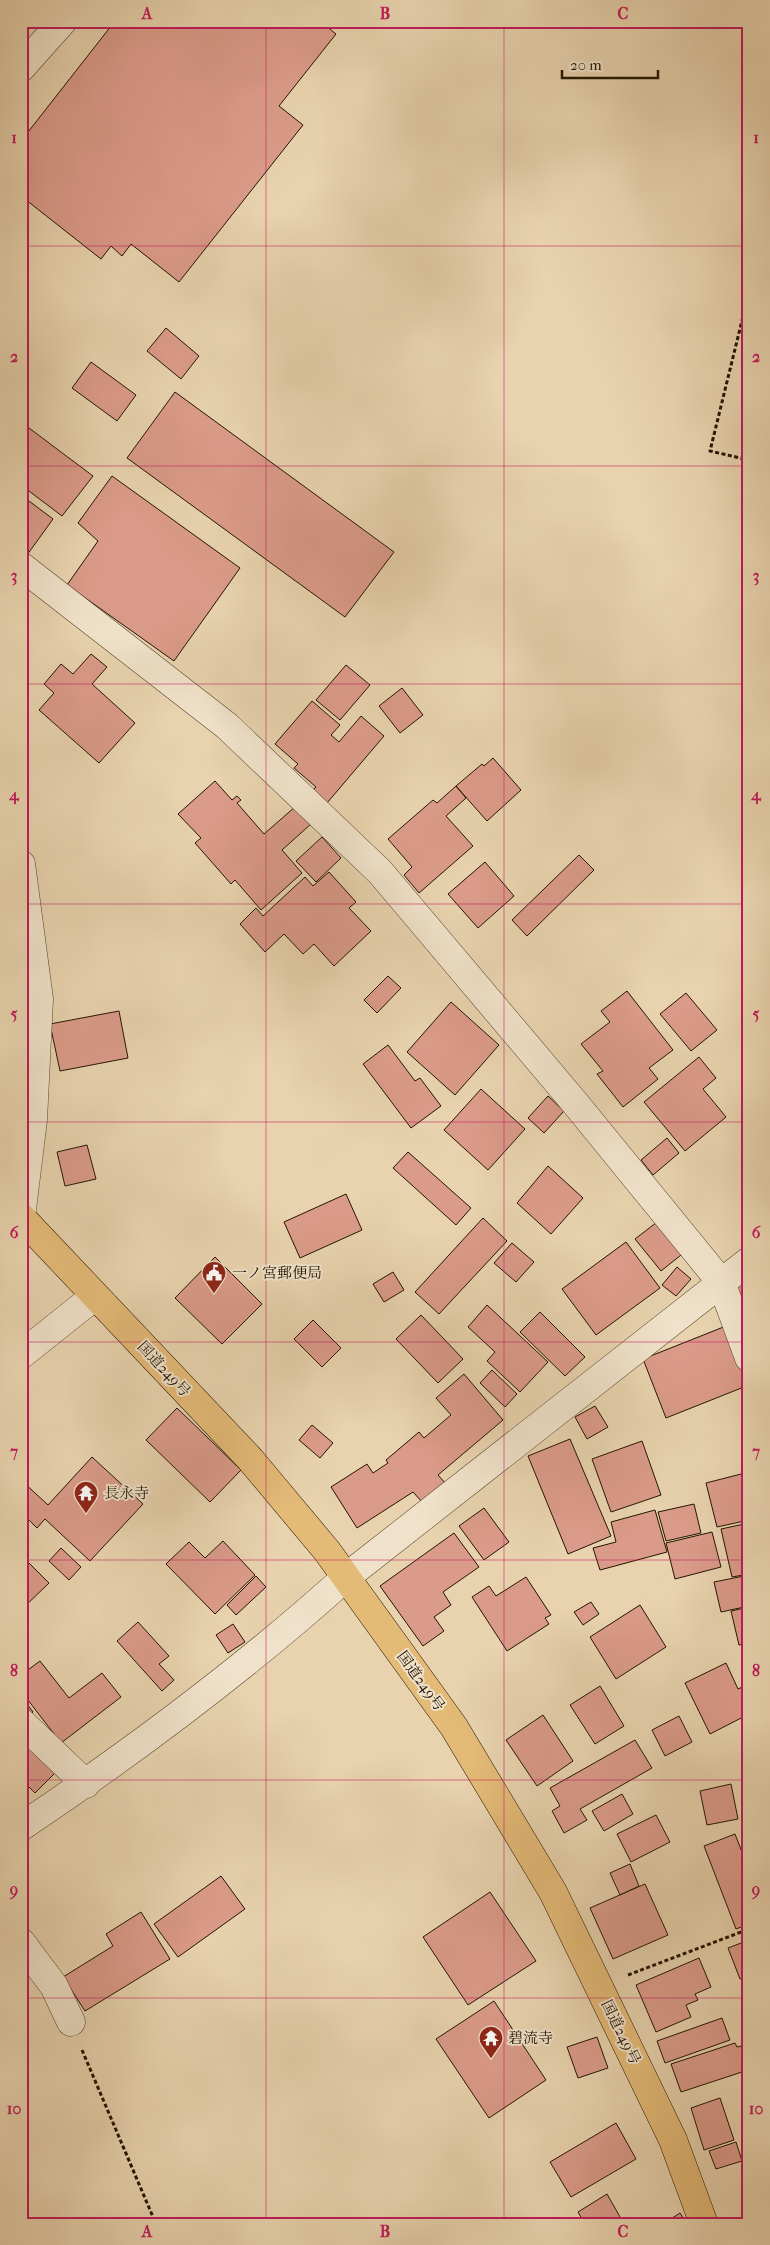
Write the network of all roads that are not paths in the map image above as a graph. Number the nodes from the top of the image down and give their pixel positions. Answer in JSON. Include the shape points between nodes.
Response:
{"nodes":[{"id":1,"x":63,"y":21,"type":"edge"},
{"id":2,"x":21,"y":68,"type":"edge"},
{"id":3,"x":22,"y":568,"type":"edge"},
{"id":4,"x":21,"y":864,"type":"edge"},
{"id":5,"x":21,"y":1217,"type":"edge"},
{"id":6,"x":749,"y":1261,"type":"edge"},
{"id":7,"x":721,"y":1282,"type":"junction"},
{"id":8,"x":95,"y":1296,"type":"junction"},
{"id":9,"x":21,"y":1355,"type":"edge"},
{"id":10,"x":749,"y":1358,"type":"edge"},
{"id":11,"x":345,"y":1578,"type":"junction"},
{"id":12,"x":21,"y":1722,"type":"edge"},
{"id":13,"x":86,"y":1784,"type":"junction"},
{"id":14,"x":21,"y":1827,"type":"edge"},
{"id":15,"x":21,"y":1942,"type":"edge"},
{"id":16,"x":71,"y":2022,"type":"road end"},
{"id":17,"x":704,"y":2224,"type":"edge"}],
"edges":[{"from":1,"to":2,"type":"street"},
{"from":3,"to":7,"type":"street","via":[[227,726],[380,872]]},
{"from":4,"to":5,"type":"street","via":[[39,999],[33,1120]]},
{"from":5,"to":8,"type":"highway","name":"国道249号"},
{"from":6,"to":7,"type":"street"},
{"from":7,"to":10,"type":"street"},
{"from":7,"to":11,"type":"street"},
{"from":8,"to":9,"type":"street"},
{"from":8,"to":11,"type":"highway","name":"国道249号","via":[[250,1459],[327,1551]]},
{"from":11,"to":13,"type":"street","via":[[283,1634]]},
{"from":11,"to":17,"type":"highway","name":"国道249号","via":[[454,1727],[553,1892],[673,2140]]},
{"from":12,"to":13,"type":"street"},
{"from":13,"to":14,"type":"street"},
{"from":15,"to":16,"type":"street","via":[[54,1986]]}]}
